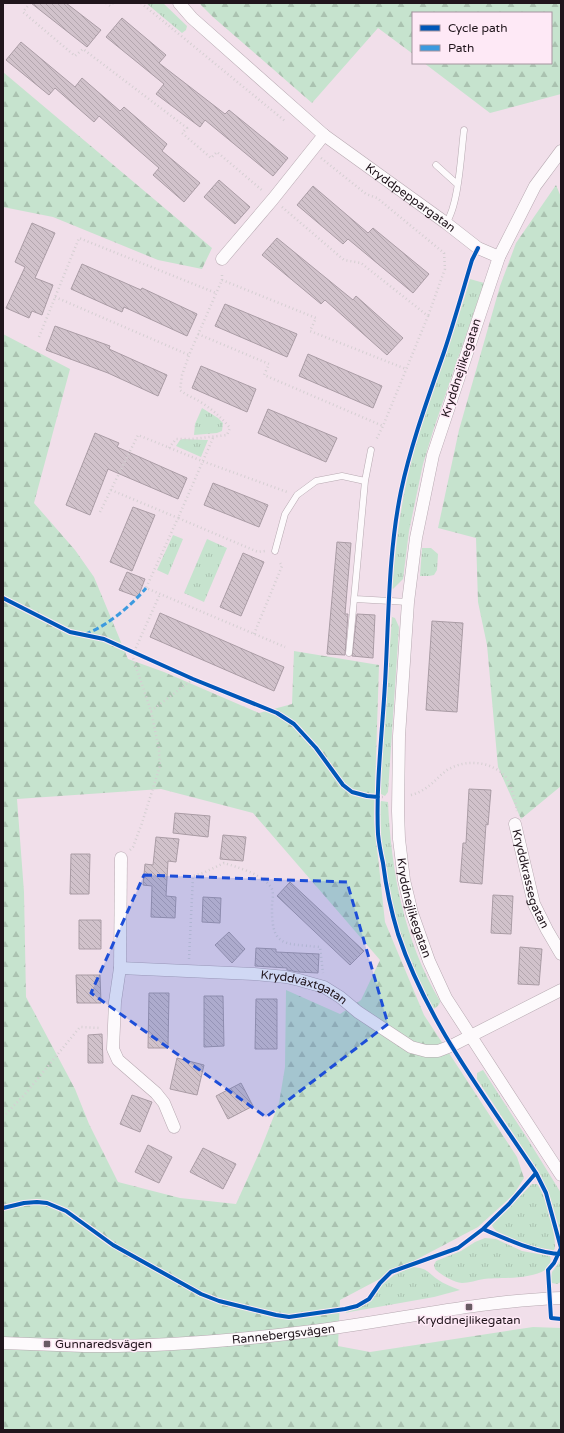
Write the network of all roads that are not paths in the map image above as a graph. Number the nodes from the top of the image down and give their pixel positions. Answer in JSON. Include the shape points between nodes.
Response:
{"nodes":[{"id":1,"x":179,"y":3,"type":"edge"},
{"id":2,"x":464,"y":130,"type":"dead end"},
{"id":3,"x":324,"y":135,"type":"junction"},
{"id":4,"x":559,"y":159,"type":"edge"},
{"id":5,"x":436,"y":165,"type":"dead end"},
{"id":6,"x":457,"y":184,"type":"junction"},
{"id":7,"x":446,"y":223,"type":"junction"},
{"id":8,"x":499,"y":257,"type":"junction"},
{"id":9,"x":222,"y":259,"type":"road end"},
{"id":10,"x":371,"y":450,"type":"dead end"},
{"id":11,"x":364,"y":481,"type":"junction"},
{"id":12,"x":275,"y":551,"type":"road end"},
{"id":13,"x":355,"y":599,"type":"junction"},
{"id":14,"x":408,"y":602,"type":"junction"},
{"id":15,"x":349,"y":653,"type":"dead end"},
{"id":16,"x":515,"y":824,"type":"road end"},
{"id":17,"x":121,"y":858,"type":"road end"},
{"id":18,"x":561,"y":954,"type":"edge"},
{"id":19,"x":120,"y":968,"type":"junction"},
{"id":20,"x":561,"y":990,"type":"edge"},
{"id":21,"x":470,"y":1036,"type":"junction"},
{"id":22,"x":174,"y":1127,"type":"dead end"},
{"id":23,"x":561,"y":1175,"type":"edge"},
{"id":24,"x":561,"y":1298,"type":"edge"},
{"id":25,"x":3,"y":1343,"type":"edge"}],
"edges":[{"from":1,"to":3,"type":"street","name":"Kryddpeppargatan","via":[[192,18]]},
{"from":2,"to":6,"type":"lane"},
{"from":3,"to":7,"type":"street","name":"Kryddpeppargatan"},
{"from":3,"to":9,"type":"street"},
{"from":4,"to":8,"type":"street","name":"Kryddnejlikegatan","via":[[535,186]]},
{"from":5,"to":6,"type":"lane"},
{"from":6,"to":7,"type":"lane","via":[[451,216]]},
{"from":7,"to":8,"type":"street","name":"Kryddpeppargatan","via":[[478,248]]},
{"from":8,"to":14,"type":"street","name":"Kryddnejlikegatan","via":[[433,455],[416,538]]},
{"from":10,"to":11,"type":"lane"},
{"from":11,"to":12,"type":"lane","via":[[342,476],[316,481],[297,495],[285,514]]},
{"from":11,"to":13,"type":"lane"},
{"from":13,"to":14,"type":"lane"},
{"from":13,"to":15,"type":"lane"},
{"from":14,"to":21,"type":"street","name":"Kryddnejlikegatan","via":[[399,736],[398,797],[399,839],[404,880],[429,961],[446,998]]},
{"from":16,"to":18,"type":"street","name":"Kryddkrassegatan","via":[[534,904]]},
{"from":17,"to":19,"type":"street"},
{"from":19,"to":21,"type":"street","name":"Kryddväxtgatan","via":[[254,974],[286,977],[324,987],[410,1047],[426,1051],[438,1051]]},
{"from":19,"to":22,"type":"street","via":[[113,1028],[114,1049],[118,1060],[164,1103]]},
{"from":20,"to":21,"type":"street"},
{"from":21,"to":23,"type":"street","name":"Kryddnejlikegatan"},
{"from":24,"to":25,"type":"street","name":"Rannebergsvägen","via":[[469,1307],[305,1332],[192,1343],[85,1346]]}]}
